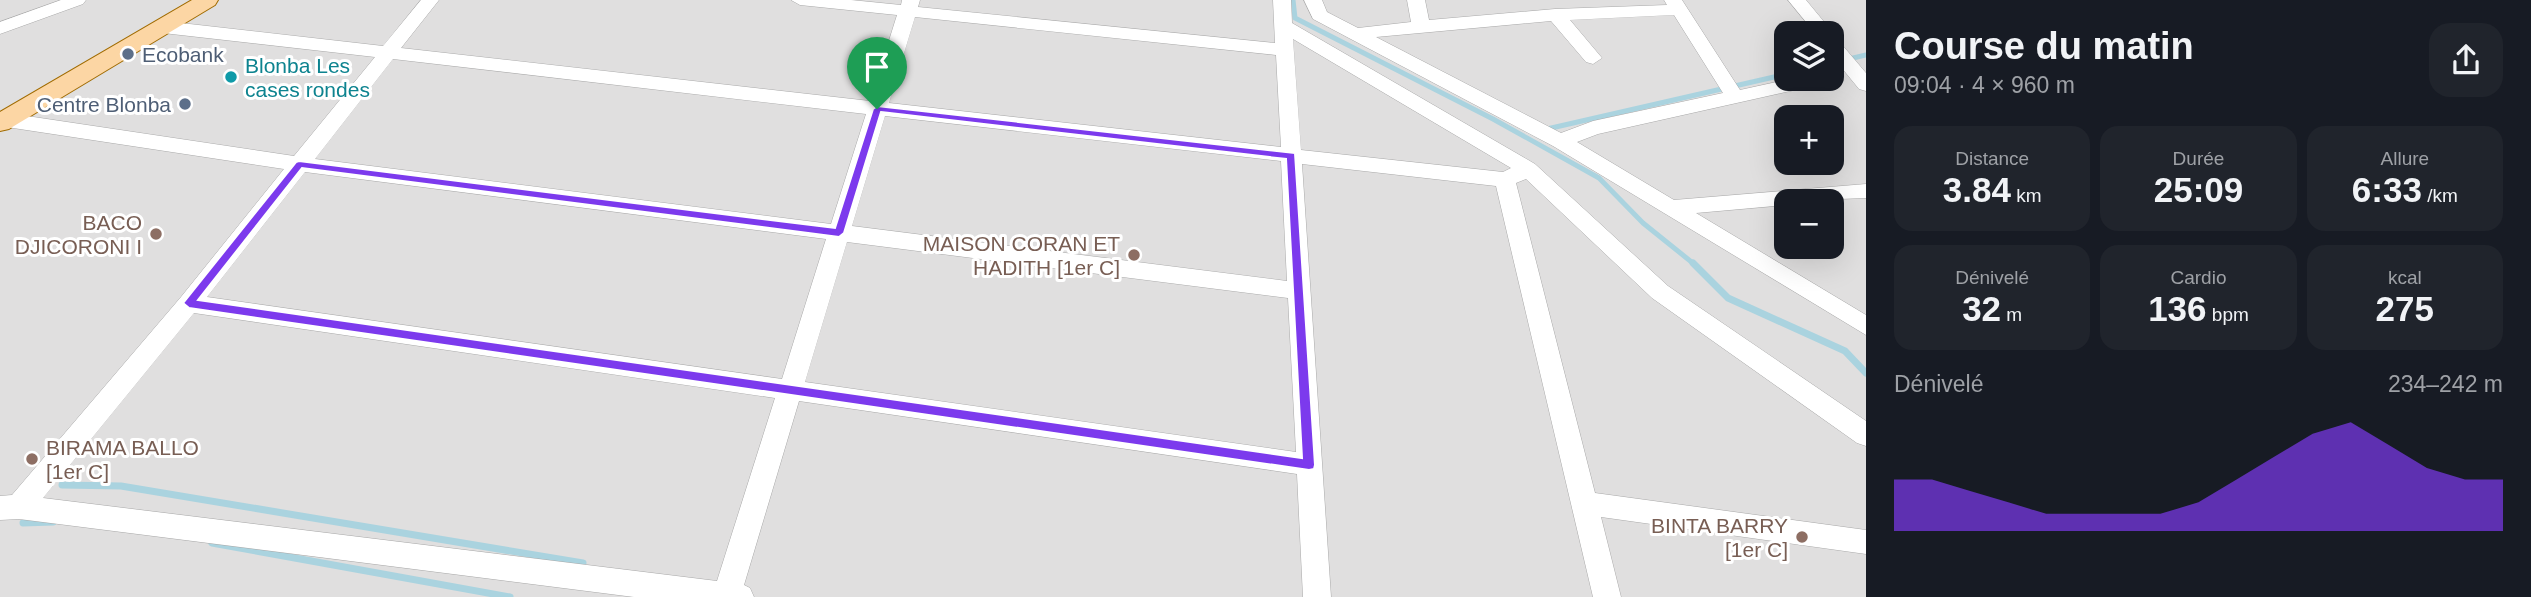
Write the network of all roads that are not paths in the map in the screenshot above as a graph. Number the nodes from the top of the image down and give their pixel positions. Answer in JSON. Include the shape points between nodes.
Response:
{"nodes":[{"id":1,"x":77,"y":0,"type":"edge"},
{"id":2,"x":183,"y":0,"type":"edge"},
{"id":3,"x":207,"y":0,"type":"edge"},
{"id":4,"x":430,"y":0,"type":"edge"},
{"id":5,"x":800,"y":0,"type":"edge"},
{"id":6,"x":1282,"y":0,"type":"edge"},
{"id":7,"x":1312,"y":0,"type":"edge"},
{"id":8,"x":1416,"y":0,"type":"edge"},
{"id":9,"x":1797,"y":0,"type":"edge"},
{"id":10,"x":1676,"y":5,"type":"edge"},
{"id":11,"x":909,"y":6,"type":"edge"},
{"id":12,"x":1557,"y":9,"type":"edge"},
{"id":13,"x":1814,"y":21,"type":"edge"},
{"id":14,"x":1283,"y":25,"type":"junction"},
{"id":15,"x":1421,"y":25,"type":"junction"},
{"id":16,"x":163,"y":27,"type":"junction"},
{"id":17,"x":0,"y":28,"type":"edge"},
{"id":18,"x":1357,"y":34,"type":"junction"},
{"id":19,"x":1285,"y":50,"type":"junction"},
{"id":20,"x":388,"y":53,"type":"junction"},
{"id":21,"x":1844,"y":56,"type":"edge"},
{"id":22,"x":1593,"y":58,"type":"dead end"},
{"id":23,"x":1862,"y":74,"type":"edge"},
{"id":24,"x":1844,"y":75,"type":"edge"},
{"id":25,"x":1774,"y":88,"type":"edge"},
{"id":26,"x":1735,"y":97,"type":"junction"},
{"id":27,"x":877,"y":109,"type":"junction"},
{"id":28,"x":1,"y":118,"type":"edge"},
{"id":29,"x":1560,"y":141,"type":"junction"},
{"id":30,"x":1291,"y":156,"type":"junction"},
{"id":31,"x":299,"y":164,"type":"junction"},
{"id":32,"x":1528,"y":169,"type":"junction"},
{"id":33,"x":1505,"y":180,"type":"junction"},
{"id":34,"x":1866,"y":191,"type":"edge"},
{"id":35,"x":1669,"y":208,"type":"junction"},
{"id":36,"x":839,"y":233,"type":"junction"},
{"id":37,"x":1299,"y":291,"type":"junction"},
{"id":38,"x":189,"y":303,"type":"junction"},
{"id":39,"x":1860,"y":318,"type":"edge"},
{"id":40,"x":790,"y":390,"type":"junction"},
{"id":41,"x":1866,"y":435,"type":"edge"},
{"id":42,"x":1309,"y":465,"type":"junction"},
{"id":43,"x":1584,"y":503,"type":"junction"},
{"id":44,"x":9,"y":508,"type":"edge"},
{"id":45,"x":1866,"y":542,"type":"edge"},
{"id":46,"x":731,"y":596,"type":"edge"},
{"id":47,"x":1317,"y":597,"type":"edge"},
{"id":48,"x":1607,"y":597,"type":"edge"}],
"edges":[{"from":1,"to":17,"type":"street"},
{"from":2,"to":28,"type":"main road"},
{"from":3,"to":16,"type":"main road"},
{"from":4,"to":20,"type":"street"},
{"from":5,"to":11,"type":"street"},
{"from":6,"to":14,"type":"street"},
{"from":7,"to":18,"type":"street","via":[[1319,15]]},
{"from":8,"to":15,"type":"street"},
{"from":9,"to":13,"type":"street"},
{"from":10,"to":12,"type":"street"},
{"from":10,"to":26,"type":"street"},
{"from":11,"to":19,"type":"street"},
{"from":11,"to":27,"type":"street"},
{"from":12,"to":15,"type":"street"},
{"from":12,"to":22,"type":"street"},
{"from":14,"to":19,"type":"street"},
{"from":14,"to":32,"type":"street"},
{"from":15,"to":18,"type":"street"},
{"from":16,"to":20,"type":"street"},
{"from":16,"to":28,"type":"main road"},
{"from":18,"to":29,"type":"street"},
{"from":19,"to":30,"type":"street"},
{"from":20,"to":27,"type":"street"},
{"from":20,"to":31,"type":"street"},
{"from":21,"to":23,"type":"street"},
{"from":23,"to":24,"type":"street"},
{"from":25,"to":26,"type":"street"},
{"from":26,"to":29,"type":"street","via":[[1593,128]]},
{"from":27,"to":30,"type":"street"},
{"from":27,"to":36,"type":"street"},
{"from":28,"to":31,"type":"street"},
{"from":29,"to":35,"type":"street"},
{"from":30,"to":33,"type":"street"},
{"from":30,"to":37,"type":"street"},
{"from":31,"to":36,"type":"street"},
{"from":31,"to":38,"type":"street"},
{"from":32,"to":33,"type":"street"},
{"from":32,"to":41,"type":"street","via":[[1660,292]]},
{"from":33,"to":43,"type":"street"},
{"from":34,"to":35,"type":"street"},
{"from":35,"to":39,"type":"street"},
{"from":36,"to":37,"type":"street"},
{"from":36,"to":40,"type":"street"},
{"from":37,"to":42,"type":"street"},
{"from":38,"to":40,"type":"street"},
{"from":38,"to":44,"type":"street"},
{"from":40,"to":42,"type":"street"},
{"from":40,"to":46,"type":"street"},
{"from":42,"to":47,"type":"street"},
{"from":43,"to":45,"type":"street"},
{"from":43,"to":48,"type":"street"},
{"from":44,"to":46,"type":"street"}]}
